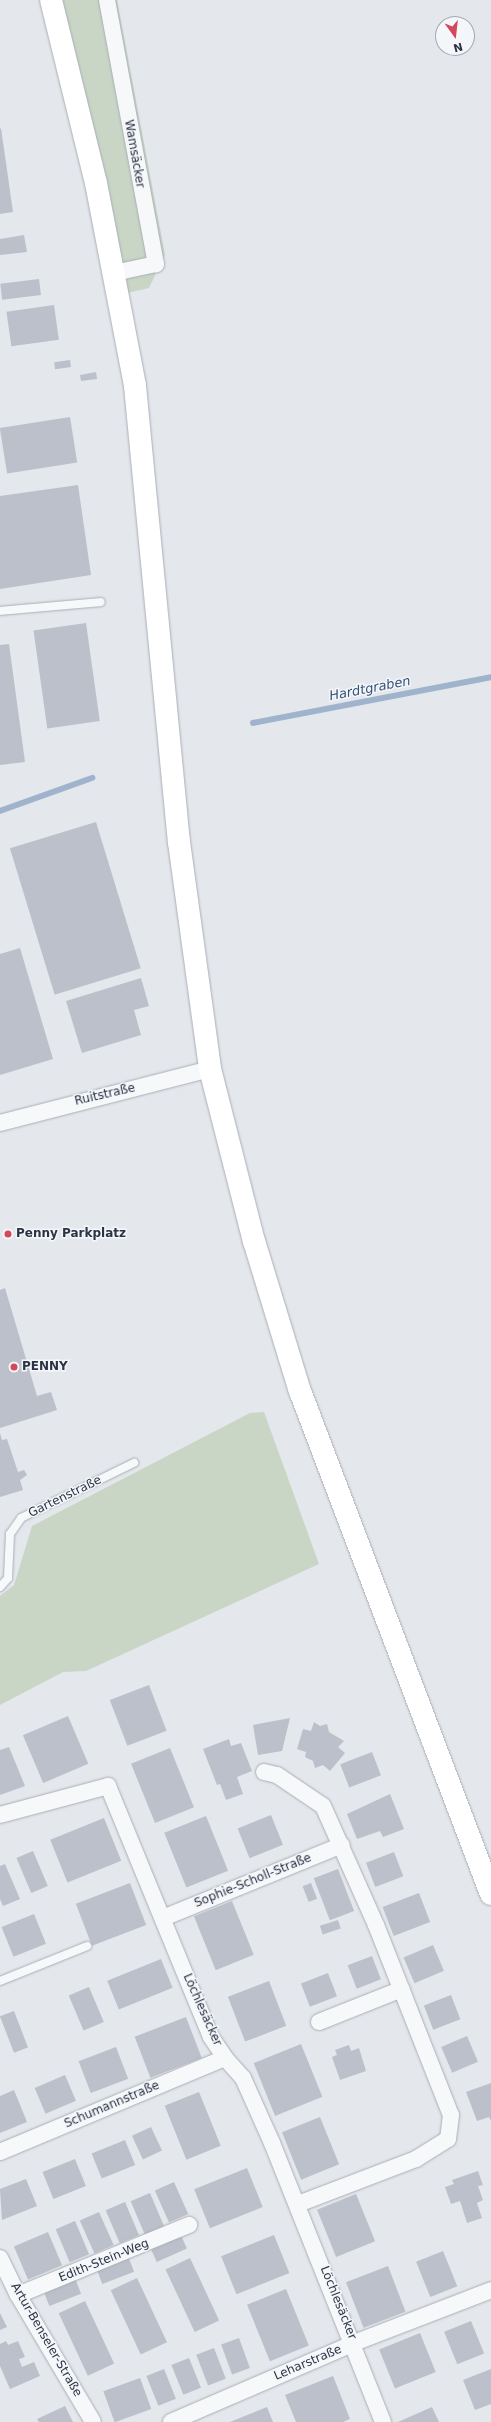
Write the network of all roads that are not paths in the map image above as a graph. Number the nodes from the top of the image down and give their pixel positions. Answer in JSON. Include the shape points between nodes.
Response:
{"nodes":[{"id":1,"x":52,"y":0,"type":"edge"},
{"id":2,"x":107,"y":0,"type":"edge"},
{"id":3,"x":114,"y":273,"type":"junction"},
{"id":4,"x":101,"y":602,"type":"dead end"},
{"id":5,"x":0,"y":611,"type":"edge"},
{"id":6,"x":210,"y":1069,"type":"junction"},
{"id":7,"x":0,"y":1123,"type":"edge"},
{"id":8,"x":134,"y":1464,"type":"dead end"},
{"id":9,"x":0,"y":1587,"type":"edge"},
{"id":10,"x":264,"y":1772,"type":"dead end"},
{"id":11,"x":0,"y":1815,"type":"edge"},
{"id":12,"x":342,"y":1845,"type":"junction"},
{"id":13,"x":491,"y":1894,"type":"edge"},
{"id":14,"x":163,"y":1918,"type":"junction"},
{"id":15,"x":87,"y":1946,"type":"dead end"},
{"id":16,"x":0,"y":1981,"type":"edge"},
{"id":17,"x":402,"y":1989,"type":"junction"},
{"id":18,"x":319,"y":2022,"type":"dead end"},
{"id":19,"x":225,"y":2058,"type":"junction"},
{"id":20,"x":0,"y":2152,"type":"edge"},
{"id":21,"x":298,"y":2204,"type":"junction"},
{"id":22,"x":189,"y":2225,"type":"dead end"},
{"id":23,"x":0,"y":2258,"type":"edge"},
{"id":24,"x":491,"y":2290,"type":"edge"},
{"id":25,"x":18,"y":2295,"type":"junction"},
{"id":26,"x":354,"y":2343,"type":"junction"},
{"id":27,"x":93,"y":2422,"type":"edge"},
{"id":28,"x":171,"y":2422,"type":"edge"},
{"id":29,"x":384,"y":2422,"type":"edge"}],
"edges":[{"from":1,"to":3,"type":"main road","via":[[96,183]]},
{"from":2,"to":3,"type":"street","name":"Wamsäcker","via":[[156,264]]},
{"from":3,"to":6,"type":"main road","via":[[135,386],[160,613],[179,842]]},
{"from":4,"to":5,"type":"lane"},
{"from":6,"to":7,"type":"street","name":"Ruitstraße"},
{"from":6,"to":13,"type":"main road","via":[[254,1241],[300,1391]]},
{"from":8,"to":9,"type":"lane","name":"Gartenstraße","via":[[21,1518],[10,1534],[11,1563],[8,1578]]},
{"from":10,"to":12,"type":"street","via":[[277,1775],[323,1806]]},
{"from":11,"to":14,"type":"street","name":"Löchlesäcker","via":[[108,1786]]},
{"from":12,"to":14,"type":"street","name":"Sophie-Scholl-Straße"},
{"from":12,"to":17,"type":"street"},
{"from":14,"to":19,"type":"street","name":"Löchlesäcker","via":[[211,2037]]},
{"from":15,"to":16,"type":"lane"},
{"from":17,"to":18,"type":"street"},
{"from":17,"to":21,"type":"street","via":[[451,2115],[448,2139],[416,2159]]},
{"from":19,"to":20,"type":"street","name":"Schumannstraße"},
{"from":19,"to":21,"type":"street","name":"Löchlesäcker","via":[[243,2078]]},
{"from":21,"to":26,"type":"street","name":"Löchlesäcker"},
{"from":22,"to":25,"type":"street","name":"Edith-Stein-Weg"},
{"from":23,"to":25,"type":"street","name":"Artur-Benseler-Straße"},
{"from":24,"to":26,"type":"street","name":"Leharstraße"},
{"from":25,"to":27,"type":"street","name":"Artur-Benseler-Straße"},
{"from":26,"to":28,"type":"street","name":"Leharstraße"},
{"from":26,"to":29,"type":"street","name":"Löchlesäcker"}]}
